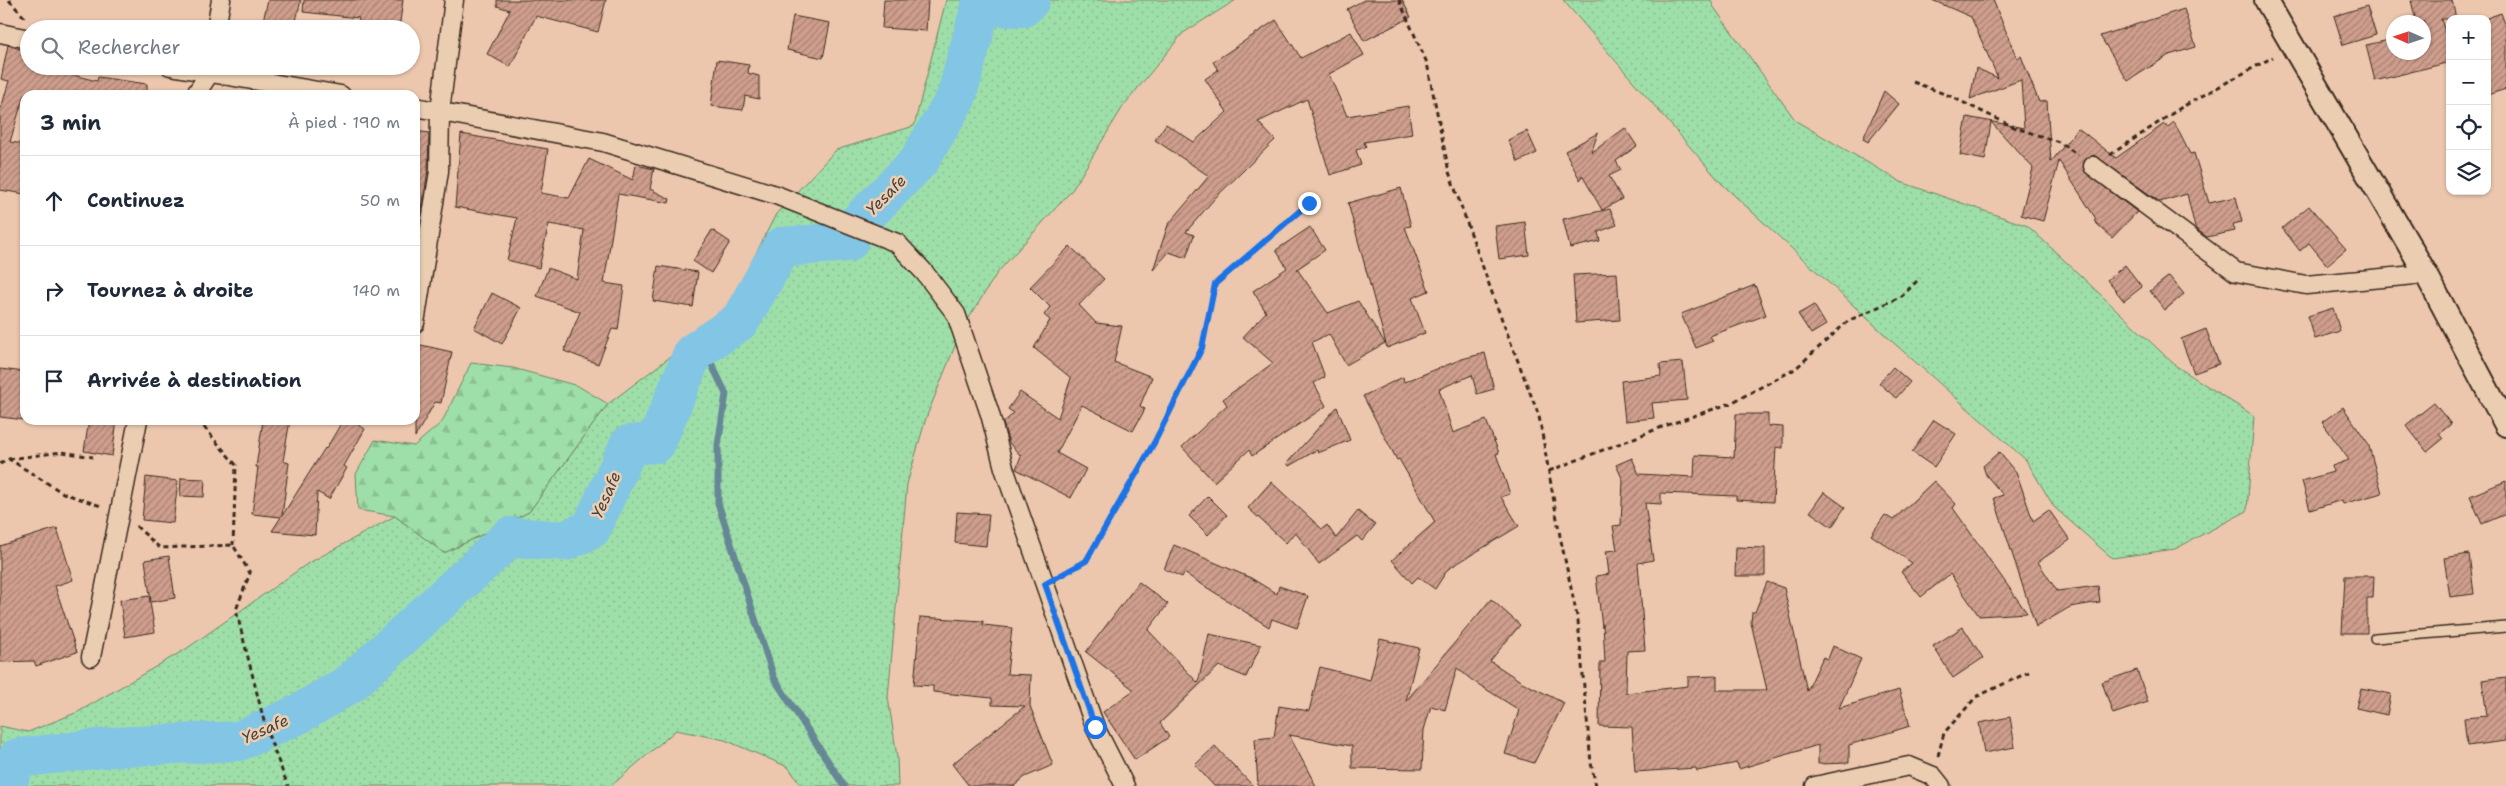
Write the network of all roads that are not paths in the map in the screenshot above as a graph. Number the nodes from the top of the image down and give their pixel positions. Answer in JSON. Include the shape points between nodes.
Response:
{"nodes":[{"id":1,"x":220,"y":0,"type":"edge"},
{"id":2,"x":454,"y":0,"type":"edge"},
{"id":3,"x":2266,"y":0,"type":"edge"},
{"id":4,"x":217,"y":20,"type":"edge"},
{"id":5,"x":0,"y":34,"type":"edge"},
{"id":6,"x":20,"y":37,"type":"edge"},
{"id":7,"x":207,"y":75,"type":"edge"},
{"id":8,"x":236,"y":75,"type":"edge"},
{"id":9,"x":198,"y":90,"type":"edge"},
{"id":10,"x":315,"y":90,"type":"edge"},
{"id":11,"x":420,"y":108,"type":"edge"},
{"id":12,"x":440,"y":111,"type":"junction"},
{"id":13,"x":2094,"y":166,"type":"road end"},
{"id":14,"x":2426,"y":274,"type":"junction"},
{"id":15,"x":420,"y":292,"type":"edge"},
{"id":16,"x":137,"y":425,"type":"edge"},
{"id":17,"x":2506,"y":425,"type":"edge"},
{"id":18,"x":2506,"y":628,"type":"edge"},
{"id":19,"x":2375,"y":638,"type":"dead end"},
{"id":20,"x":91,"y":657,"type":"dead end"},
{"id":21,"x":1937,"y":781,"type":"edge"},
{"id":22,"x":1125,"y":786,"type":"edge"},
{"id":23,"x":1815,"y":786,"type":"edge"}],
"edges":[{"from":1,"to":4,"type":"street"},
{"from":2,"to":12,"type":"street"},
{"from":3,"to":14,"type":"street"},
{"from":5,"to":6,"type":"street"},
{"from":7,"to":9,"type":"street"},
{"from":8,"to":10,"type":"street"},
{"from":11,"to":12,"type":"street"},
{"from":12,"to":15,"type":"street","via":[[439,171]]},
{"from":12,"to":22,"type":"street","via":[[603,142],[776,195],[897,243],[956,314],[990,414],[1004,468],[1095,727]]},
{"from":13,"to":14,"type":"street","via":[[2236,272],[2306,285]]},
{"from":14,"to":17,"type":"street"},
{"from":16,"to":20,"type":"street"},
{"from":18,"to":19,"type":"lane"},
{"from":21,"to":23,"type":"street","via":[[1909,766]]}]}
